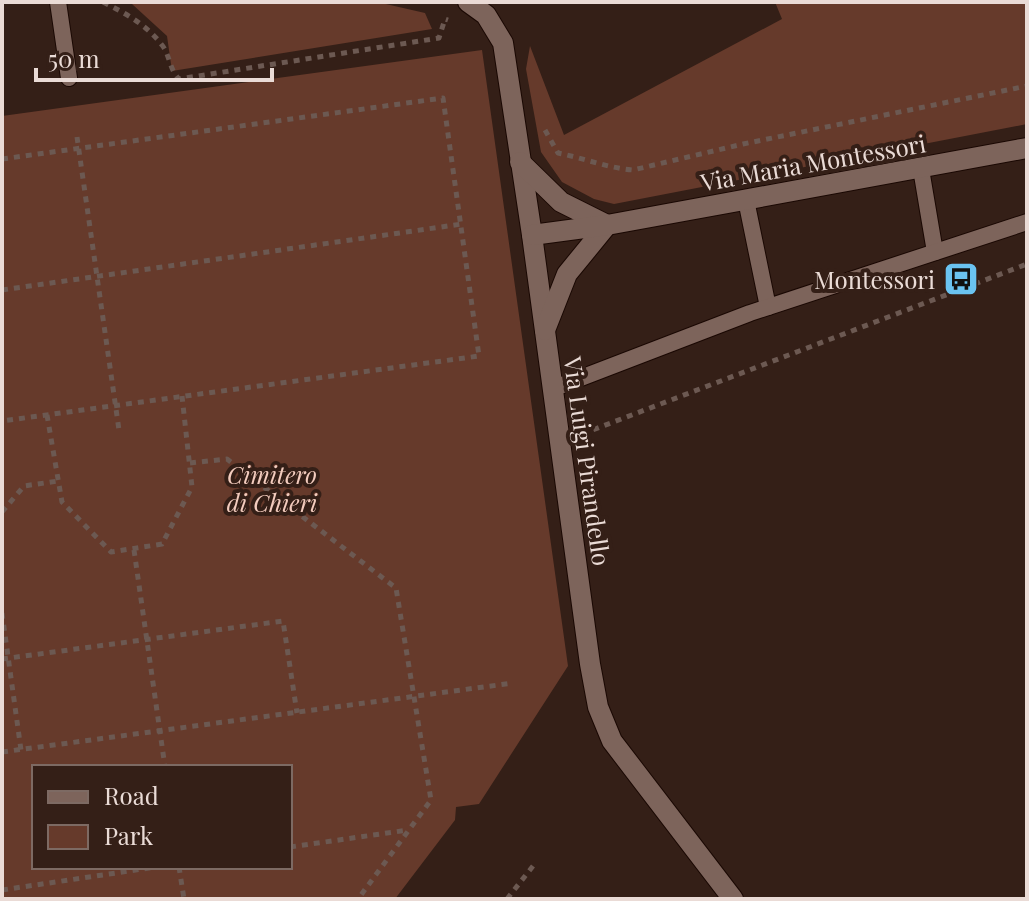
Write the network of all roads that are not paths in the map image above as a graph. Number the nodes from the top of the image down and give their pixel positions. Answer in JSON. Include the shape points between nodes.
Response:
{"nodes":[{"id":1,"x":58,"y":2,"type":"edge"},
{"id":2,"x":468,"y":2,"type":"edge"},
{"id":3,"x":69,"y":78,"type":"dead end"},
{"id":4,"x":1027,"y":148,"type":"edge"},
{"id":5,"x":520,"y":162,"type":"junction"},
{"id":6,"x":921,"y":169,"type":"junction"},
{"id":7,"x":746,"y":200,"type":"junction"},
{"id":8,"x":1027,"y":222,"type":"edge"},
{"id":9,"x":607,"y":225,"type":"junction"},
{"id":10,"x":532,"y":235,"type":"junction"},
{"id":11,"x":935,"y":252,"type":"junction"},
{"id":12,"x":768,"y":307,"type":"junction"},
{"id":13,"x":544,"y":333,"type":"junction"},
{"id":14,"x":552,"y":389,"type":"junction"},
{"id":15,"x":733,"y":899,"type":"edge"}],
"edges":[{"from":1,"to":3,"type":"lane"},
{"from":2,"to":5,"type":"street","name":"Via Luigi Pirandello","via":[[486,15],[503,43]]},
{"from":4,"to":6,"type":"street","name":"Via Maria Montessori"},
{"from":5,"to":9,"type":"street","via":[[561,202]]},
{"from":5,"to":10,"type":"street","name":"Via Luigi Pirandello"},
{"from":6,"to":7,"type":"street","name":"Via Maria Montessori"},
{"from":6,"to":11,"type":"lane"},
{"from":7,"to":9,"type":"street","name":"Via Maria Montessori"},
{"from":7,"to":12,"type":"lane"},
{"from":8,"to":11,"type":"lane"},
{"from":9,"to":10,"type":"street","name":"Via Maria Montessori"},
{"from":9,"to":13,"type":"street","via":[[567,274]]},
{"from":10,"to":13,"type":"street","name":"Via Luigi Pirandello"},
{"from":11,"to":12,"type":"lane"},
{"from":12,"to":14,"type":"lane"},
{"from":13,"to":14,"type":"street","name":"Via Luigi Pirandello"},
{"from":14,"to":15,"type":"street","name":"Via Luigi Pirandello","via":[[598,707],[612,741]]}]}
